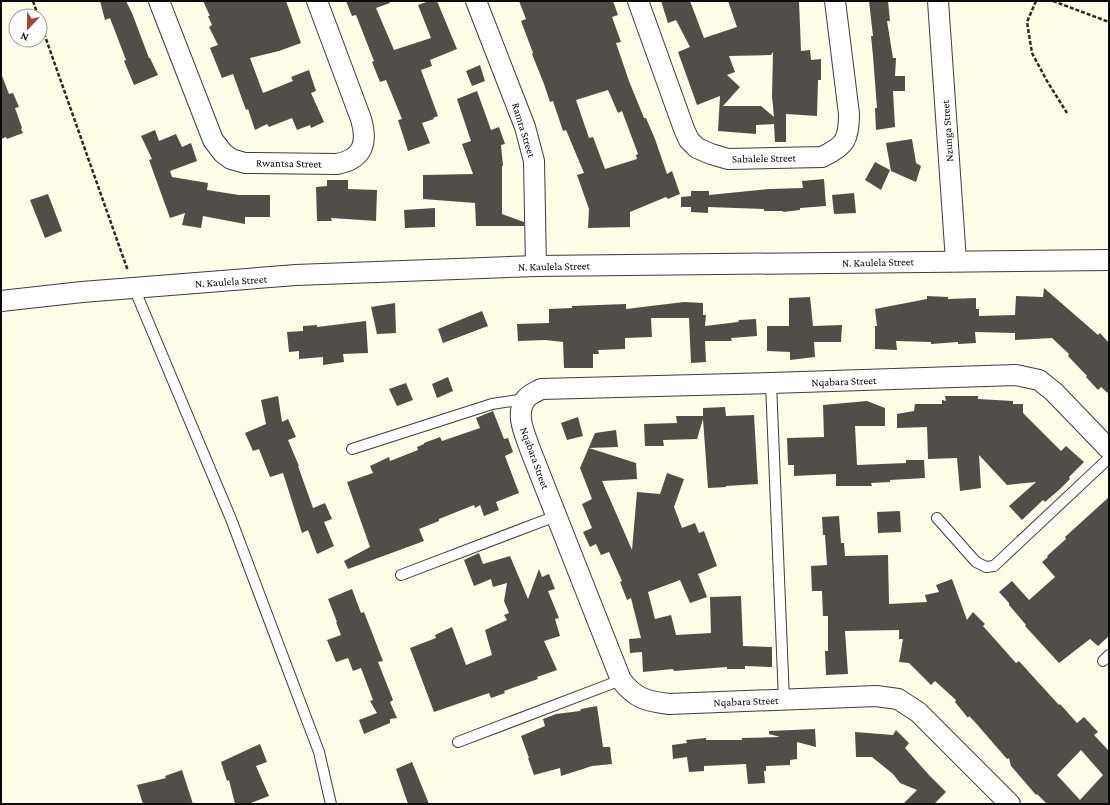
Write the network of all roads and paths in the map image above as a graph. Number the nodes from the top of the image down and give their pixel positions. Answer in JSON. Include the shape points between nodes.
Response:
{"nodes":[{"id":1,"x":159,"y":1,"type":"edge"},
{"id":2,"x":317,"y":1,"type":"edge"},
{"id":3,"x":476,"y":1,"type":"edge"},
{"id":4,"x":638,"y":1,"type":"edge"},
{"id":5,"x":835,"y":1,"type":"edge"},
{"id":6,"x":938,"y":1,"type":"edge"},
{"id":7,"x":1036,"y":1,"type":"edge"},
{"id":8,"x":1053,"y":1,"type":"edge"},
{"id":9,"x":1109,"y":22,"type":"edge"},
{"id":10,"x":48,"y":45,"type":"edge"},
{"id":11,"x":1067,"y":113,"type":"dead end"},
{"id":12,"x":1109,"y":260,"type":"edge"},
{"id":13,"x":956,"y":261,"type":"junction"},
{"id":14,"x":536,"y":266,"type":"junction"},
{"id":15,"x":134,"y":288,"type":"junction"},
{"id":16,"x":1,"y":301,"type":"edge"},
{"id":17,"x":770,"y":383,"type":"junction"},
{"id":18,"x":525,"y":400,"type":"junction"},
{"id":19,"x":352,"y":449,"type":"dead end"},
{"id":20,"x":1109,"y":449,"type":"edge"},
{"id":21,"x":1109,"y":458,"type":"edge"},
{"id":22,"x":556,"y":516,"type":"junction"},
{"id":23,"x":937,"y":518,"type":"dead end"},
{"id":24,"x":401,"y":575,"type":"dead end"},
{"id":25,"x":621,"y":680,"type":"junction"},
{"id":26,"x":784,"y":700,"type":"junction"},
{"id":27,"x":458,"y":742,"type":"dead end"},
{"id":28,"x":331,"y":804,"type":"edge"},
{"id":29,"x":1010,"y":804,"type":"edge"}],
"edges":[{"from":1,"to":2,"type":"street","name":"Rwantsa Street","via":[[213,140],[223,153],[245,163],[337,164],[356,157],[364,140],[364,129]]},
{"from":3,"to":14,"type":"street","name":"Ramra Street","via":[[525,127],[534,161]]},
{"from":4,"to":5,"type":"street","name":"Sabalele Street","via":[[689,140],[697,148],[728,159],[822,157],[843,143],[849,129],[849,114]]},
{"from":6,"to":13,"type":"street","name":"Nzunga Street"},
{"from":7,"to":11,"type":"path","via":[[1027,22],[1032,53]]},
{"from":8,"to":9,"type":"path"},
{"from":10,"to":15,"type":"path"},
{"from":12,"to":13,"type":"street","name":"N. Kaulela Street"},
{"from":13,"to":14,"type":"street","name":"N. Kaulela Street"},
{"from":14,"to":15,"type":"street","name":"N. Kaulela Street","via":[[296,276]]},
{"from":15,"to":16,"type":"street","name":"N. Kaulela Street"},
{"from":15,"to":28,"type":"lane","via":[[231,519],[319,752]]},
{"from":17,"to":18,"type":"street","name":"Nqabara Street","via":[[541,389]]},
{"from":17,"to":20,"type":"street","name":"Nqabara Street","via":[[1016,375],[1039,380]]},
{"from":17,"to":26,"type":"lane"},
{"from":18,"to":19,"type":"lane","via":[[492,404]]},
{"from":18,"to":22,"type":"street","name":"Nqabara Street","via":[[521,412],[523,429]]},
{"from":21,"to":23,"type":"lane","via":[[994,566],[986,568],[976,562]]},
{"from":22,"to":24,"type":"lane"},
{"from":22,"to":25,"type":"street","name":"Nqabara Street"},
{"from":25,"to":26,"type":"street","name":"Nqabara Street","via":[[636,696],[651,702],[669,704]]},
{"from":25,"to":27,"type":"lane"},
{"from":26,"to":29,"type":"street","name":"Nqabara Street","via":[[876,696],[898,699],[918,712]]}]}
